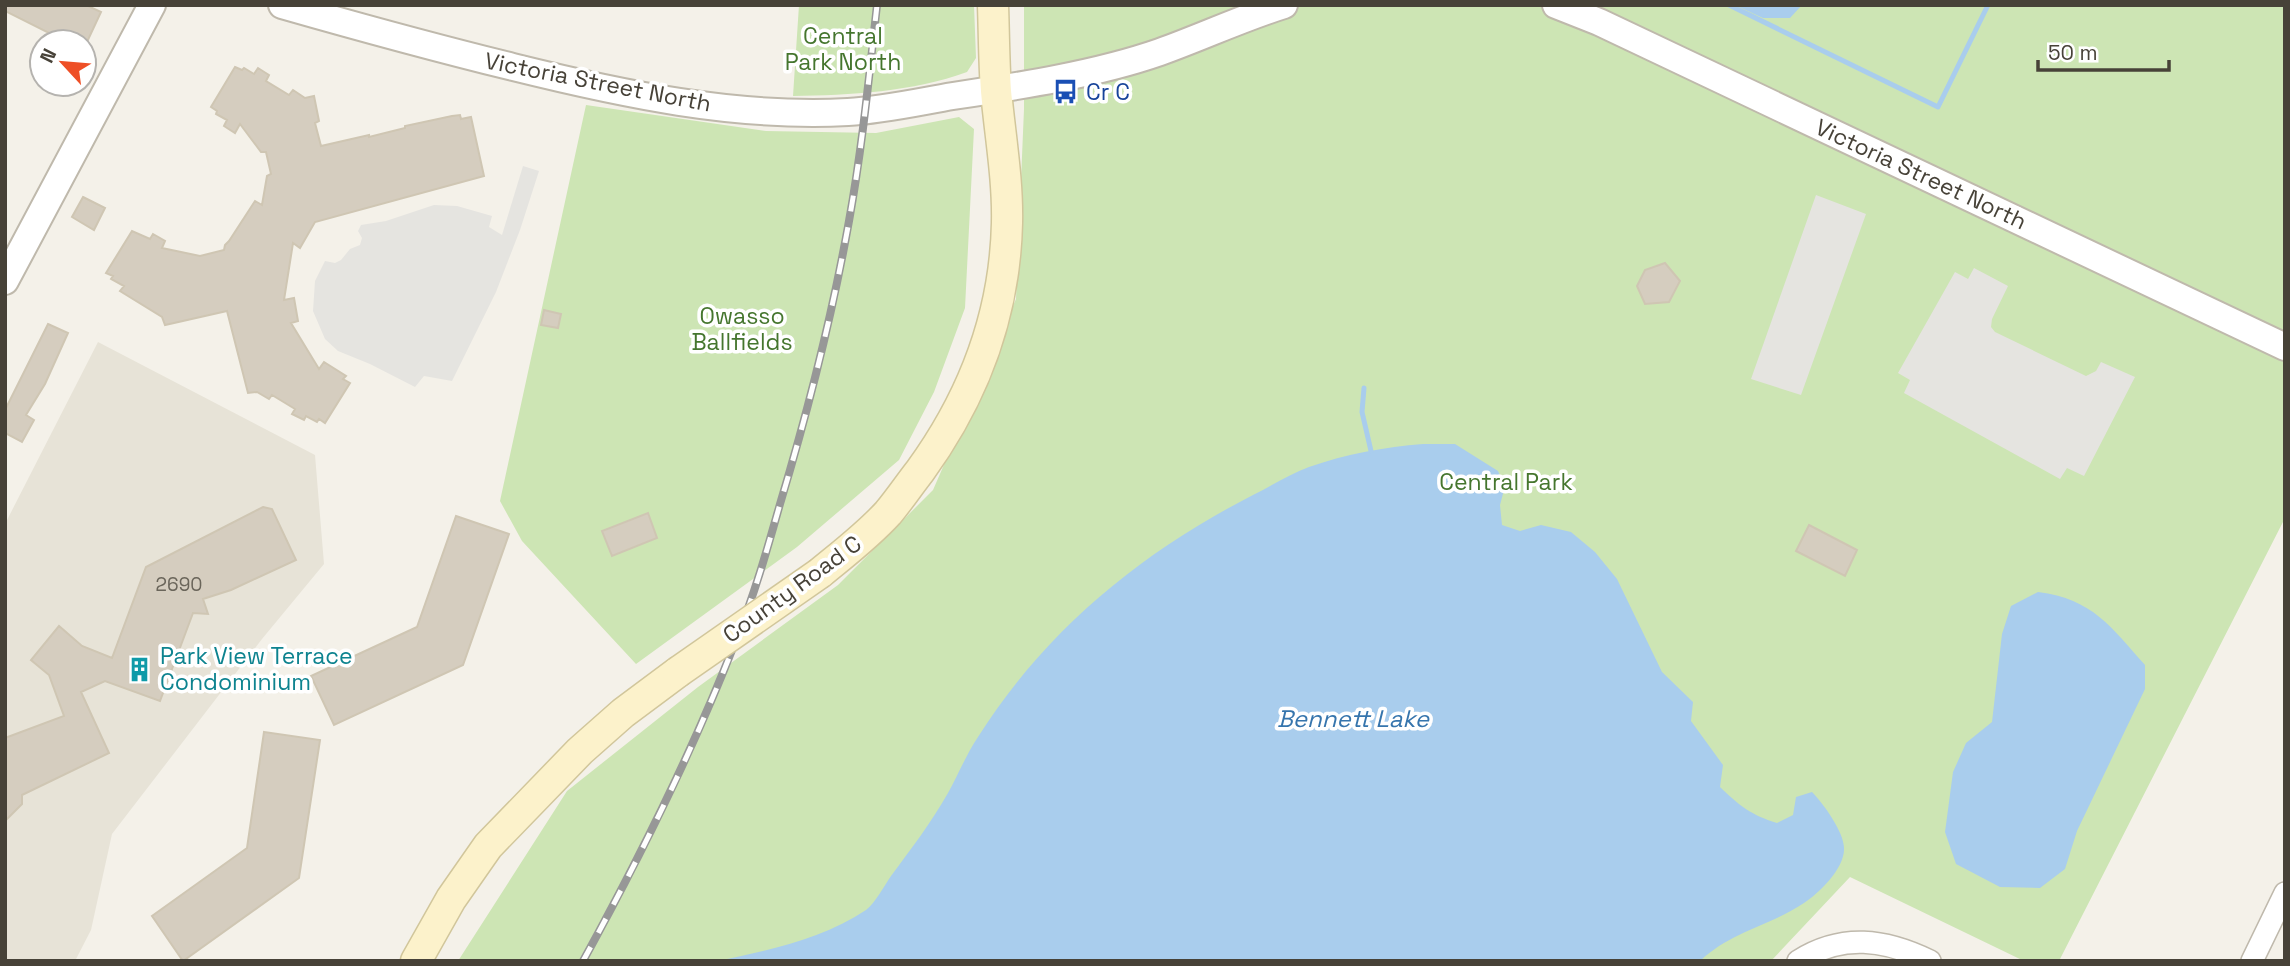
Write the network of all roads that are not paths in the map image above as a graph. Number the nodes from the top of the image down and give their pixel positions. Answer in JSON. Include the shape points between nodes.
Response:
{"nodes":[{"id":1,"x":152,"y":5,"type":"edge"},
{"id":2,"x":282,"y":5,"type":"edge"},
{"id":3,"x":993,"y":5,"type":"edge"},
{"id":4,"x":1284,"y":5,"type":"edge"},
{"id":5,"x":1556,"y":5,"type":"edge"},
{"id":6,"x":996,"y":90,"type":"junction"},
{"id":7,"x":5,"y":281,"type":"edge"},
{"id":8,"x":2285,"y":347,"type":"edge"},
{"id":9,"x":2285,"y":893,"type":"edge"},
{"id":10,"x":416,"y":961,"type":"edge"},
{"id":11,"x":1798,"y":961,"type":"edge"},
{"id":12,"x":1930,"y":961,"type":"edge"},
{"id":13,"x":2252,"y":961,"type":"edge"}],
"edges":[{"from":1,"to":7,"type":"street"},
{"from":2,"to":6,"type":"street","name":"Victoria Street North","via":[[569,81],[760,111],[866,110]]},
{"from":3,"to":6,"type":"main road","name":"County Road C"},
{"from":4,"to":6,"type":"street","name":"Victoria Street North","via":[[1158,52]]},
{"from":5,"to":8,"type":"street","name":"Victoria Street North"},
{"from":6,"to":10,"type":"main road","name":"County Road C","bridge":true,"via":[[1007,188],[1001,282],[979,366],[939,444],[889,512],[858,542],[678,672],[580,751],[488,846]]},
{"from":9,"to":13,"type":"street"},
{"from":11,"to":12,"type":"street","via":[[1819,950],[1864,942],[1887,944]]}]}
